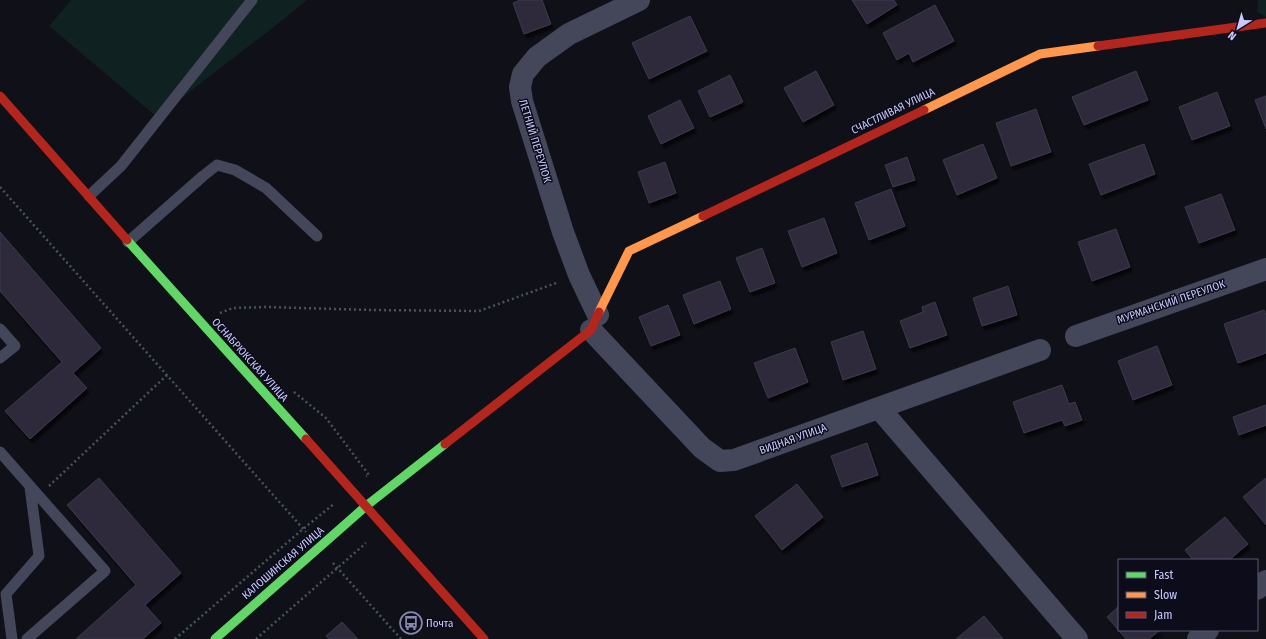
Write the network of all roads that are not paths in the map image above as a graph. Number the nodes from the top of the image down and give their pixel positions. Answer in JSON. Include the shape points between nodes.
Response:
{"nodes":[{"id":1,"x":252,"y":0,"type":"edge"},
{"id":2,"x":639,"y":0,"type":"edge"},
{"id":3,"x":1266,"y":23,"type":"edge"},
{"id":4,"x":0,"y":96,"type":"edge"},
{"id":5,"x":89,"y":196,"type":"junction"},
{"id":6,"x":318,"y":236,"type":"dead end"},
{"id":7,"x":128,"y":242,"type":"junction"},
{"id":8,"x":1266,"y":269,"type":"edge"},
{"id":9,"x":594,"y":322,"type":"junction"},
{"id":10,"x":0,"y":329,"type":"edge"},
{"id":11,"x":1076,"y":336,"type":"dead end"},
{"id":12,"x":1040,"y":350,"type":"dead end"},
{"id":13,"x":0,"y":358,"type":"edge"},
{"id":14,"x":879,"y":408,"type":"junction"},
{"id":15,"x":0,"y":452,"type":"edge"},
{"id":16,"x":30,"y":487,"type":"junction"},
{"id":17,"x":366,"y":506,"type":"junction"},
{"id":18,"x":1266,"y":581,"type":"edge"},
{"id":19,"x":1258,"y":588,"type":"edge"},
{"id":20,"x":1207,"y":631,"type":"edge"},
{"id":21,"x":12,"y":639,"type":"edge"},
{"id":22,"x":27,"y":639,"type":"edge"},
{"id":23,"x":215,"y":639,"type":"edge"},
{"id":24,"x":484,"y":639,"type":"edge"},
{"id":25,"x":1077,"y":639,"type":"edge"},
{"id":26,"x":1198,"y":639,"type":"edge"}],
"edges":[{"from":1,"to":5,"type":"lane","via":[[121,166]]},
{"from":2,"to":9,"type":"street","name":"ЛЕТНИЙ ПЕРЕУЛОК","via":[[569,34],[537,57],[523,74],[520,87],[522,101],[563,232]]},
{"from":3,"to":9,"type":"street","name":"СЧАСТЛИВАЯ УЛИЦА","via":[[1040,54],[629,251]]},
{"from":4,"to":5,"type":"street","name":"ОСНАБРЮКСКАЯ УЛИЦА"},
{"from":5,"to":7,"type":"street","name":"ОСНАБРЮКСКАЯ УЛИЦА"},
{"from":6,"to":7,"type":"lane","via":[[266,188],[235,170],[217,165]]},
{"from":7,"to":17,"type":"street","name":"ОСНАБРЮКСКАЯ УЛИЦА"},
{"from":8,"to":11,"type":"street","name":"МУРМАНСКИЙ ПЕРЕУЛОК"},
{"from":9,"to":14,"type":"street","name":"ВИДНАЯ УЛИЦА","via":[[702,448],[720,461],[734,460]]},
{"from":9,"to":17,"type":"street","name":"КАЛОШИНСКАЯ УЛИЦА"},
{"from":10,"to":13,"type":"lane","via":[[14,346]]},
{"from":12,"to":14,"type":"street","name":"ВИДНАЯ УЛИЦА"},
{"from":14,"to":25,"type":"street"},
{"from":15,"to":16,"type":"lane"},
{"from":16,"to":21,"type":"lane","via":[[39,556],[6,594]]},
{"from":16,"to":22,"type":"lane","via":[[105,571]]},
{"from":17,"to":23,"type":"street","name":"КАЛОШИНСКАЯ УЛИЦА"},
{"from":17,"to":24,"type":"street","name":"ОСНАБРЮКСКАЯ УЛИЦА"},
{"from":18,"to":19,"type":"street"},
{"from":20,"to":26,"type":"street"}]}
